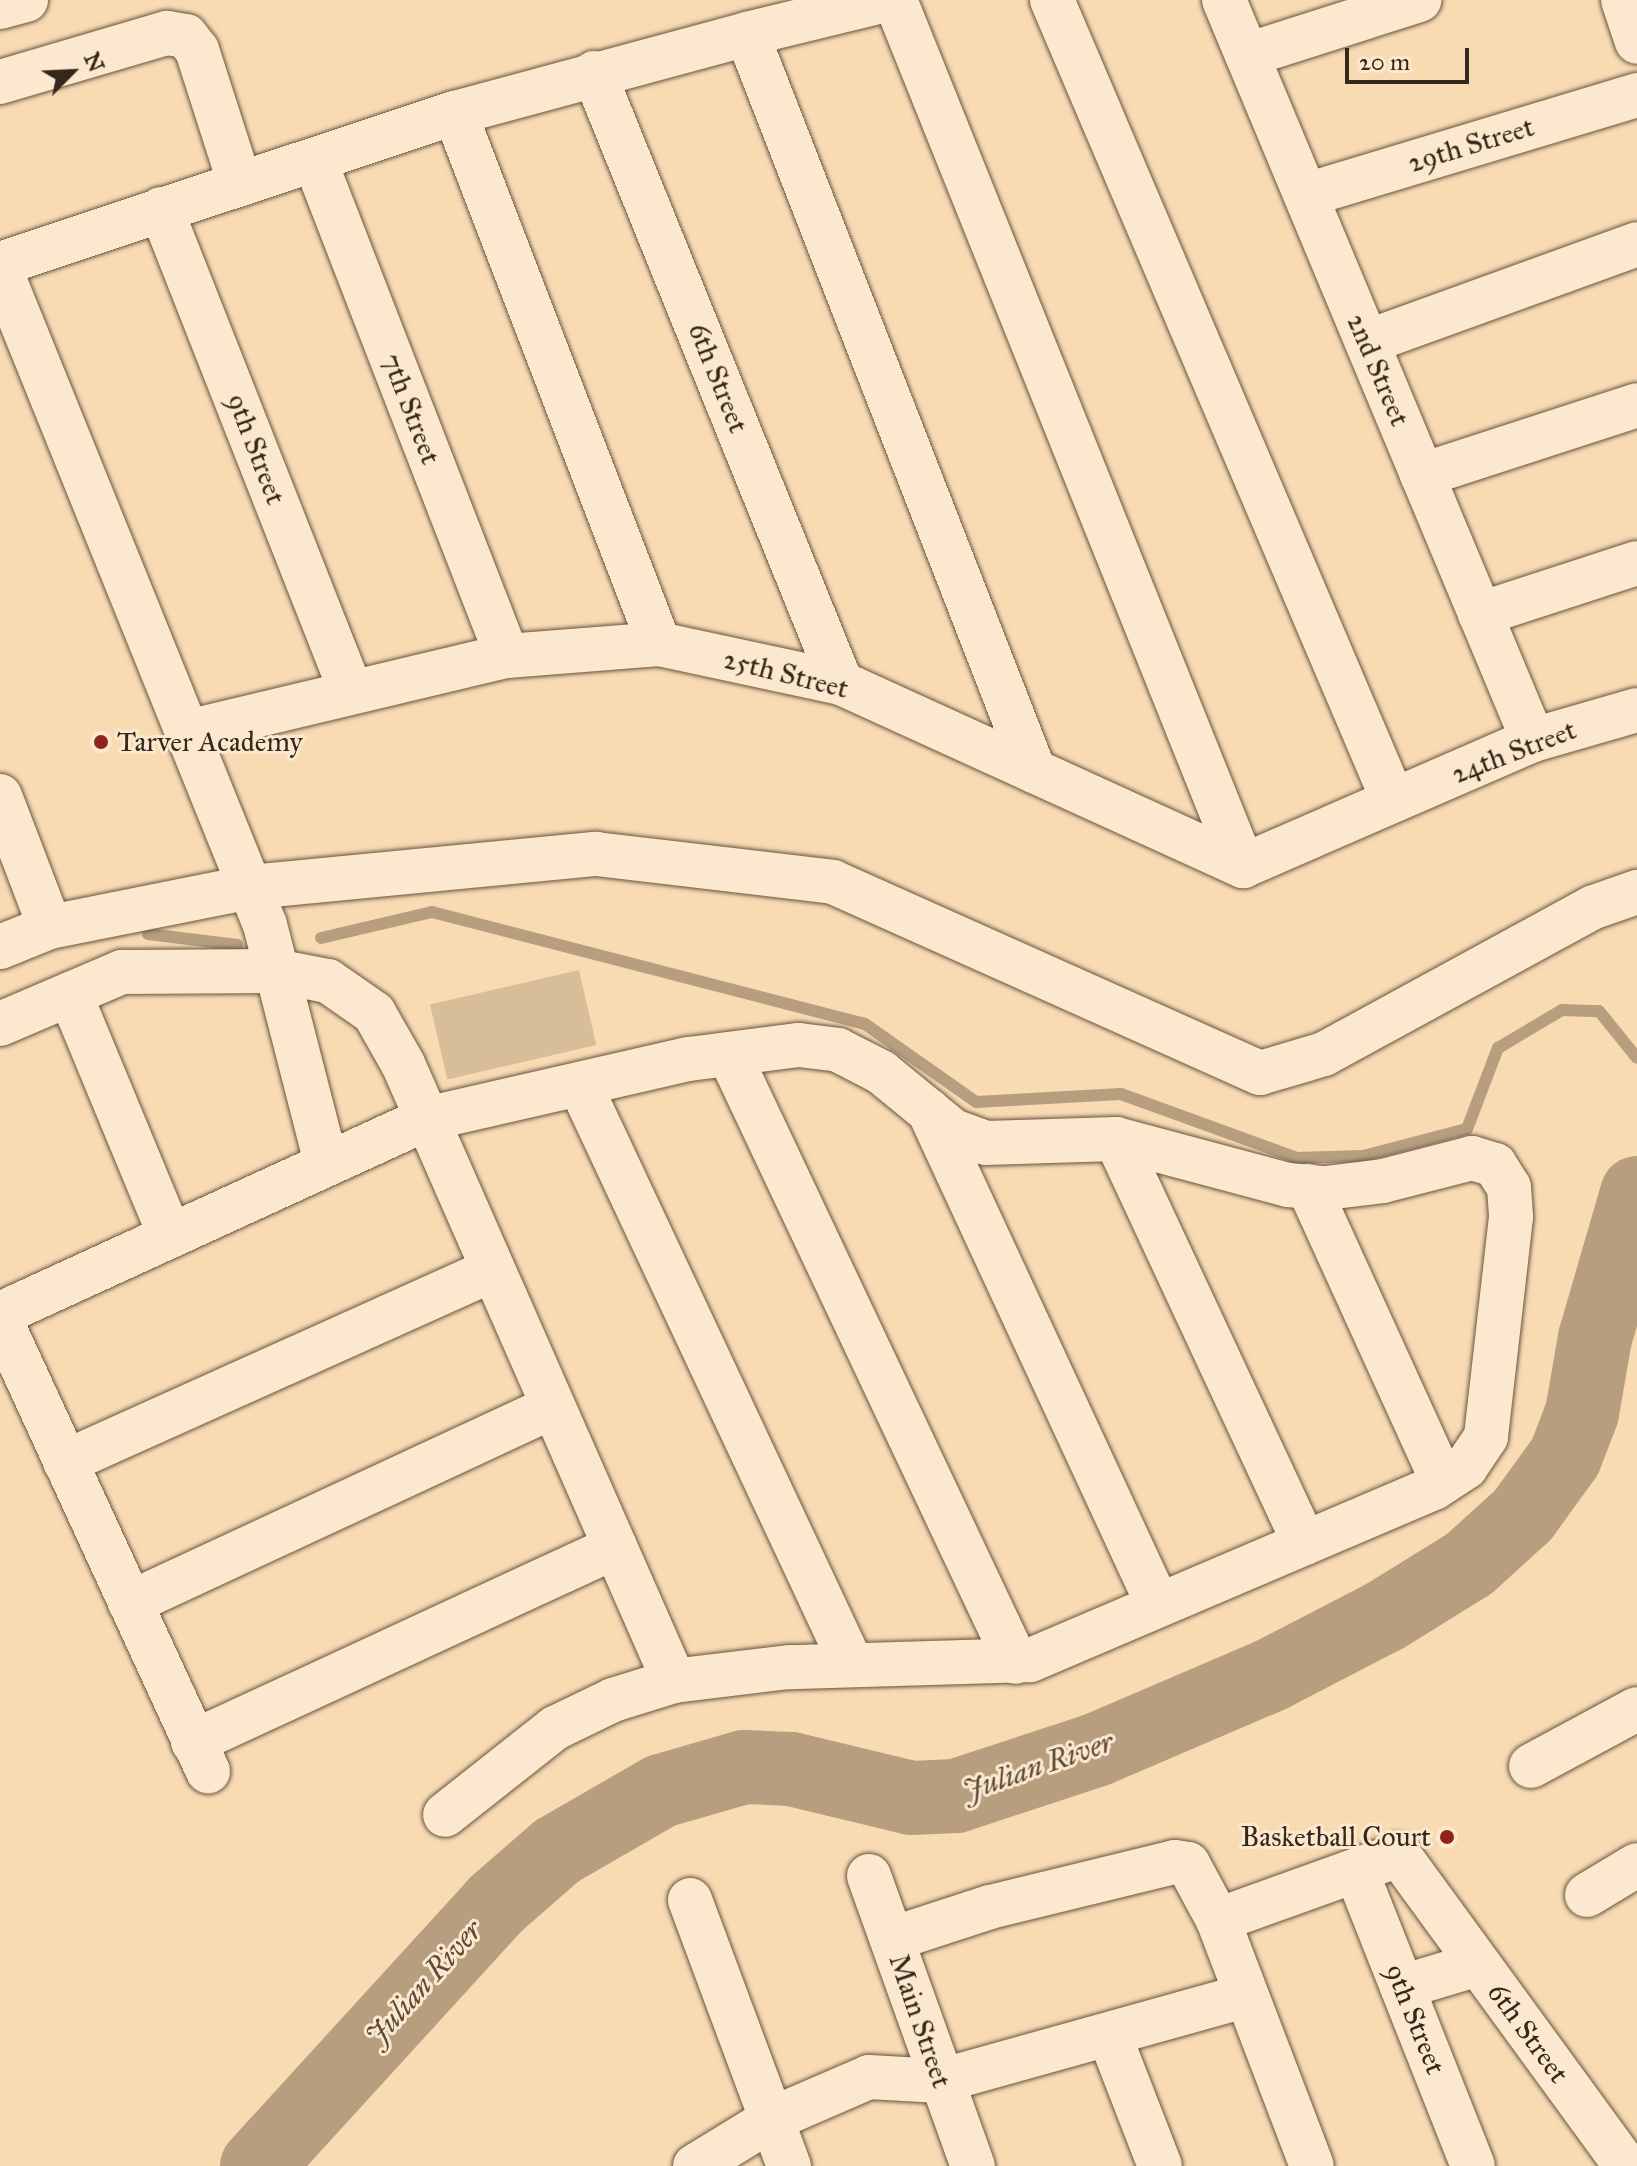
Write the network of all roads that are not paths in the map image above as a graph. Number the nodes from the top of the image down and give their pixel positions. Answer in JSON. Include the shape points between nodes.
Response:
{"nodes":[{"id":1,"x":26,"y":0,"type":"edge"},
{"id":2,"x":887,"y":0,"type":"edge"},
{"id":3,"x":895,"y":0,"type":"edge"},
{"id":4,"x":1052,"y":0,"type":"edge"},
{"id":5,"x":1224,"y":0,"type":"edge"},
{"id":6,"x":1419,"y":0,"type":"edge"},
{"id":7,"x":1623,"y":0,"type":"edge"},
{"id":8,"x":0,"y":7,"type":"edge"},
{"id":9,"x":747,"y":34,"type":"junction"},
{"id":10,"x":1637,"y":42,"type":"edge"},
{"id":11,"x":1247,"y":55,"type":"junction"},
{"id":12,"x":594,"y":73,"type":"junction"},
{"id":13,"x":0,"y":82,"type":"edge"},
{"id":14,"x":1637,"y":95,"type":"edge"},
{"id":15,"x":455,"y":113,"type":"junction"},
{"id":16,"x":315,"y":161,"type":"junction"},
{"id":17,"x":240,"y":184,"type":"junction"},
{"id":18,"x":1306,"y":195,"type":"junction"},
{"id":19,"x":161,"y":209,"type":"junction"},
{"id":20,"x":1637,"y":244,"type":"edge"},
{"id":21,"x":0,"y":266,"type":"edge"},
{"id":22,"x":1367,"y":342,"type":"junction"},
{"id":23,"x":1637,"y":405,"type":"edge"},
{"id":24,"x":1422,"y":475,"type":"junction"},
{"id":25,"x":1637,"y":563,"type":"edge"},
{"id":26,"x":1480,"y":614,"type":"junction"},
{"id":27,"x":659,"y":644,"type":"junction"},
{"id":28,"x":507,"y":656,"type":"junction"},
{"id":29,"x":841,"y":683,"type":"junction"},
{"id":30,"x":350,"y":689,"type":"junction"},
{"id":31,"x":1637,"y":710,"type":"edge"},
{"id":32,"x":187,"y":732,"type":"junction"},
{"id":33,"x":1533,"y":740,"type":"junction"},
{"id":34,"x":1034,"y":771,"type":"junction"},
{"id":35,"x":0,"y":796,"type":"edge"},
{"id":36,"x":1393,"y":800,"type":"junction"},
{"id":37,"x":1243,"y":866,"type":"junction"},
{"id":38,"x":251,"y":887,"type":"junction"},
{"id":39,"x":1637,"y":892,"type":"edge"},
{"id":40,"x":50,"y":927,"type":"junction"},
{"id":41,"x":0,"y":947,"type":"edge"},
{"id":42,"x":276,"y":971,"type":"junction"},
{"id":43,"x":70,"y":994,"type":"junction"},
{"id":44,"x":0,"y":1024,"type":"edge"},
{"id":45,"x":729,"y":1054,"type":"junction"},
{"id":46,"x":581,"y":1087,"type":"junction"},
{"id":47,"x":929,"y":1111,"type":"junction"},
{"id":48,"x":426,"y":1119,"type":"junction"},
{"id":49,"x":1116,"y":1139,"type":"junction"},
{"id":50,"x":326,"y":1163,"type":"junction"},
{"id":51,"x":1308,"y":1186,"type":"junction"},
{"id":52,"x":170,"y":1236,"type":"junction"},
{"id":53,"x":492,"y":1270,"type":"junction"},
{"id":54,"x":0,"y":1316,"type":"edge"},
{"id":55,"x":551,"y":1408,"type":"junction"},
{"id":56,"x":65,"y":1462,"type":"junction"},
{"id":57,"x":1443,"y":1482,"type":"junction"},
{"id":58,"x":1304,"y":1543,"type":"junction"},
{"id":59,"x":615,"y":1547,"type":"junction"},
{"id":60,"x":130,"y":1603,"type":"junction"},
{"id":61,"x":1158,"y":1605,"type":"junction"},
{"id":62,"x":850,"y":1661,"type":"junction"},
{"id":63,"x":1016,"y":1662,"type":"junction"},
{"id":64,"x":674,"y":1681,"type":"junction"},
{"id":65,"x":1637,"y":1709,"type":"edge"},
{"id":66,"x":1531,"y":1766,"type":"dead end"},
{"id":67,"x":445,"y":1815,"type":"dead end"},
{"id":68,"x":1637,"y":1865,"type":"edge"},
{"id":69,"x":1357,"y":1873,"type":"junction"},
{"id":70,"x":869,"y":1876,"type":"dead end"},
{"id":71,"x":1587,"y":1895,"type":"dead end"},
{"id":72,"x":690,"y":1900,"type":"dead end"},
{"id":73,"x":1218,"y":1920,"type":"junction"},
{"id":74,"x":892,"y":1939,"type":"junction"},
{"id":75,"x":1478,"y":1964,"type":"junction"},
{"id":76,"x":1402,"y":1987,"type":"junction"},
{"id":77,"x":1245,"y":1996,"type":"junction"},
{"id":78,"x":1110,"y":2037,"type":"junction"},
{"id":79,"x":940,"y":2081,"type":"junction"},
{"id":80,"x":772,"y":2119,"type":"junction"},
{"id":81,"x":695,"y":2166,"type":"edge"},
{"id":82,"x":789,"y":2166,"type":"edge"},
{"id":83,"x":973,"y":2166,"type":"edge"},
{"id":84,"x":1160,"y":2166,"type":"edge"},
{"id":85,"x":1312,"y":2166,"type":"edge"},
{"id":86,"x":1473,"y":2166,"type":"edge"},
{"id":87,"x":1626,"y":2166,"type":"edge"}],
"edges":[{"from":1,"to":8,"type":"street"},
{"from":2,"to":9,"type":"street"},
{"from":3,"to":37,"type":"street"},
{"from":4,"to":36,"type":"street"},
{"from":5,"to":11,"type":"street","name":"2nd Street"},
{"from":6,"to":11,"type":"street"},
{"from":7,"to":10,"type":"street"},
{"from":9,"to":12,"type":"street"},
{"from":9,"to":34,"type":"street"},
{"from":11,"to":18,"type":"street","name":"2nd Street"},
{"from":12,"to":15,"type":"street"},
{"from":12,"to":29,"type":"street","name":"6th Street"},
{"from":13,"to":17,"type":"street","via":[[167,33],[186,36],[197,50]]},
{"from":14,"to":18,"type":"street","name":"29th Street"},
{"from":15,"to":16,"type":"street"},
{"from":15,"to":27,"type":"street"},
{"from":16,"to":17,"type":"street"},
{"from":16,"to":28,"type":"street","name":"7th Street"},
{"from":17,"to":19,"type":"street"},
{"from":18,"to":22,"type":"street","name":"2nd Street"},
{"from":19,"to":21,"type":"street"},
{"from":19,"to":30,"type":"street","name":"9th Street"},
{"from":20,"to":22,"type":"street"},
{"from":21,"to":32,"type":"street"},
{"from":22,"to":24,"type":"street","name":"2nd Street"},
{"from":23,"to":24,"type":"street"},
{"from":24,"to":26,"type":"street","name":"2nd Street"},
{"from":25,"to":26,"type":"street"},
{"from":26,"to":33,"type":"street","name":"2nd Street"},
{"from":27,"to":28,"type":"street","name":"25th Street"},
{"from":27,"to":29,"type":"street","name":"25th Street"},
{"from":28,"to":30,"type":"street","name":"25th Street"},
{"from":29,"to":34,"type":"street","name":"25th Street"},
{"from":30,"to":32,"type":"street","name":"25th Street"},
{"from":31,"to":33,"type":"street","name":"24th Street"},
{"from":32,"to":38,"type":"street"},
{"from":33,"to":36,"type":"street","name":"24th Street"},
{"from":34,"to":37,"type":"street","name":"25th Street"},
{"from":35,"to":40,"type":"street"},
{"from":36,"to":37,"type":"street"},
{"from":38,"to":39,"type":"street","via":[[596,854],[833,882],[1260,1073],[1324,1054],[1594,907]]},
{"from":38,"to":40,"type":"street"},
{"from":38,"to":42,"type":"street"},
{"from":40,"to":41,"type":"street"},
{"from":42,"to":43,"type":"street","via":[[122,972]]},
{"from":42,"to":48,"type":"street","via":[[328,981],[374,1013]]},
{"from":42,"to":50,"type":"street"},
{"from":43,"to":44,"type":"street"},
{"from":43,"to":52,"type":"street"},
{"from":45,"to":46,"type":"street"},
{"from":45,"to":47,"type":"street","via":[[799,1045],[838,1050],[881,1072]]},
{"from":45,"to":63,"type":"street"},
{"from":46,"to":48,"type":"street"},
{"from":46,"to":62,"type":"street"},
{"from":47,"to":49,"type":"street","via":[[953,1131],[986,1143]]},
{"from":47,"to":61,"type":"street"},
{"from":48,"to":50,"type":"street"},
{"from":48,"to":53,"type":"street"},
{"from":49,"to":51,"type":"street"},
{"from":49,"to":58,"type":"street"},
{"from":50,"to":52,"type":"street"},
{"from":51,"to":57,"type":"street"},
{"from":51,"to":57,"type":"street","via":[[1383,1181],[1472,1158],[1495,1165],[1509,1187],[1511,1217],[1486,1437],[1466,1467]]},
{"from":52,"to":54,"type":"street"},
{"from":53,"to":55,"type":"street"},
{"from":53,"to":56,"type":"street"},
{"from":54,"to":56,"type":"street"},
{"from":55,"to":59,"type":"street"},
{"from":55,"to":60,"type":"street"},
{"from":56,"to":60,"type":"street"},
{"from":57,"to":58,"type":"street"},
{"from":58,"to":61,"type":"street"},
{"from":59,"to":60,"type":"street","via":[[201,1757]]},
{"from":59,"to":64,"type":"street"},
{"from":61,"to":63,"type":"street"},
{"from":62,"to":63,"type":"street"},
{"from":62,"to":64,"type":"street"},
{"from":64,"to":67,"type":"street","via":[[613,1700],[555,1728]]},
{"from":65,"to":66,"type":"street"},
{"from":68,"to":71,"type":"street"},
{"from":69,"to":73,"type":"street"},
{"from":69,"to":75,"type":"street","via":[[1399,1855]]},
{"from":69,"to":76,"type":"street","name":"9th Street"},
{"from":70,"to":74,"type":"street","name":"Main Street"},
{"from":72,"to":80,"type":"street"},
{"from":73,"to":74,"type":"street","via":[[1199,1876],[1188,1864],[1175,1862],[990,1907]]},
{"from":73,"to":77,"type":"street"},
{"from":74,"to":79,"type":"street","name":"Main Street"},
{"from":75,"to":76,"type":"street","name":"6th Street"},
{"from":75,"to":87,"type":"street","name":"6th Street"},
{"from":76,"to":86,"type":"street","name":"9th Street"},
{"from":77,"to":78,"type":"street"},
{"from":77,"to":85,"type":"street"},
{"from":78,"to":79,"type":"street"},
{"from":78,"to":84,"type":"street"},
{"from":79,"to":80,"type":"street","via":[[869,2077]]},
{"from":79,"to":83,"type":"street","name":"Main Street"},
{"from":80,"to":81,"type":"street"},
{"from":80,"to":82,"type":"street"}]}
